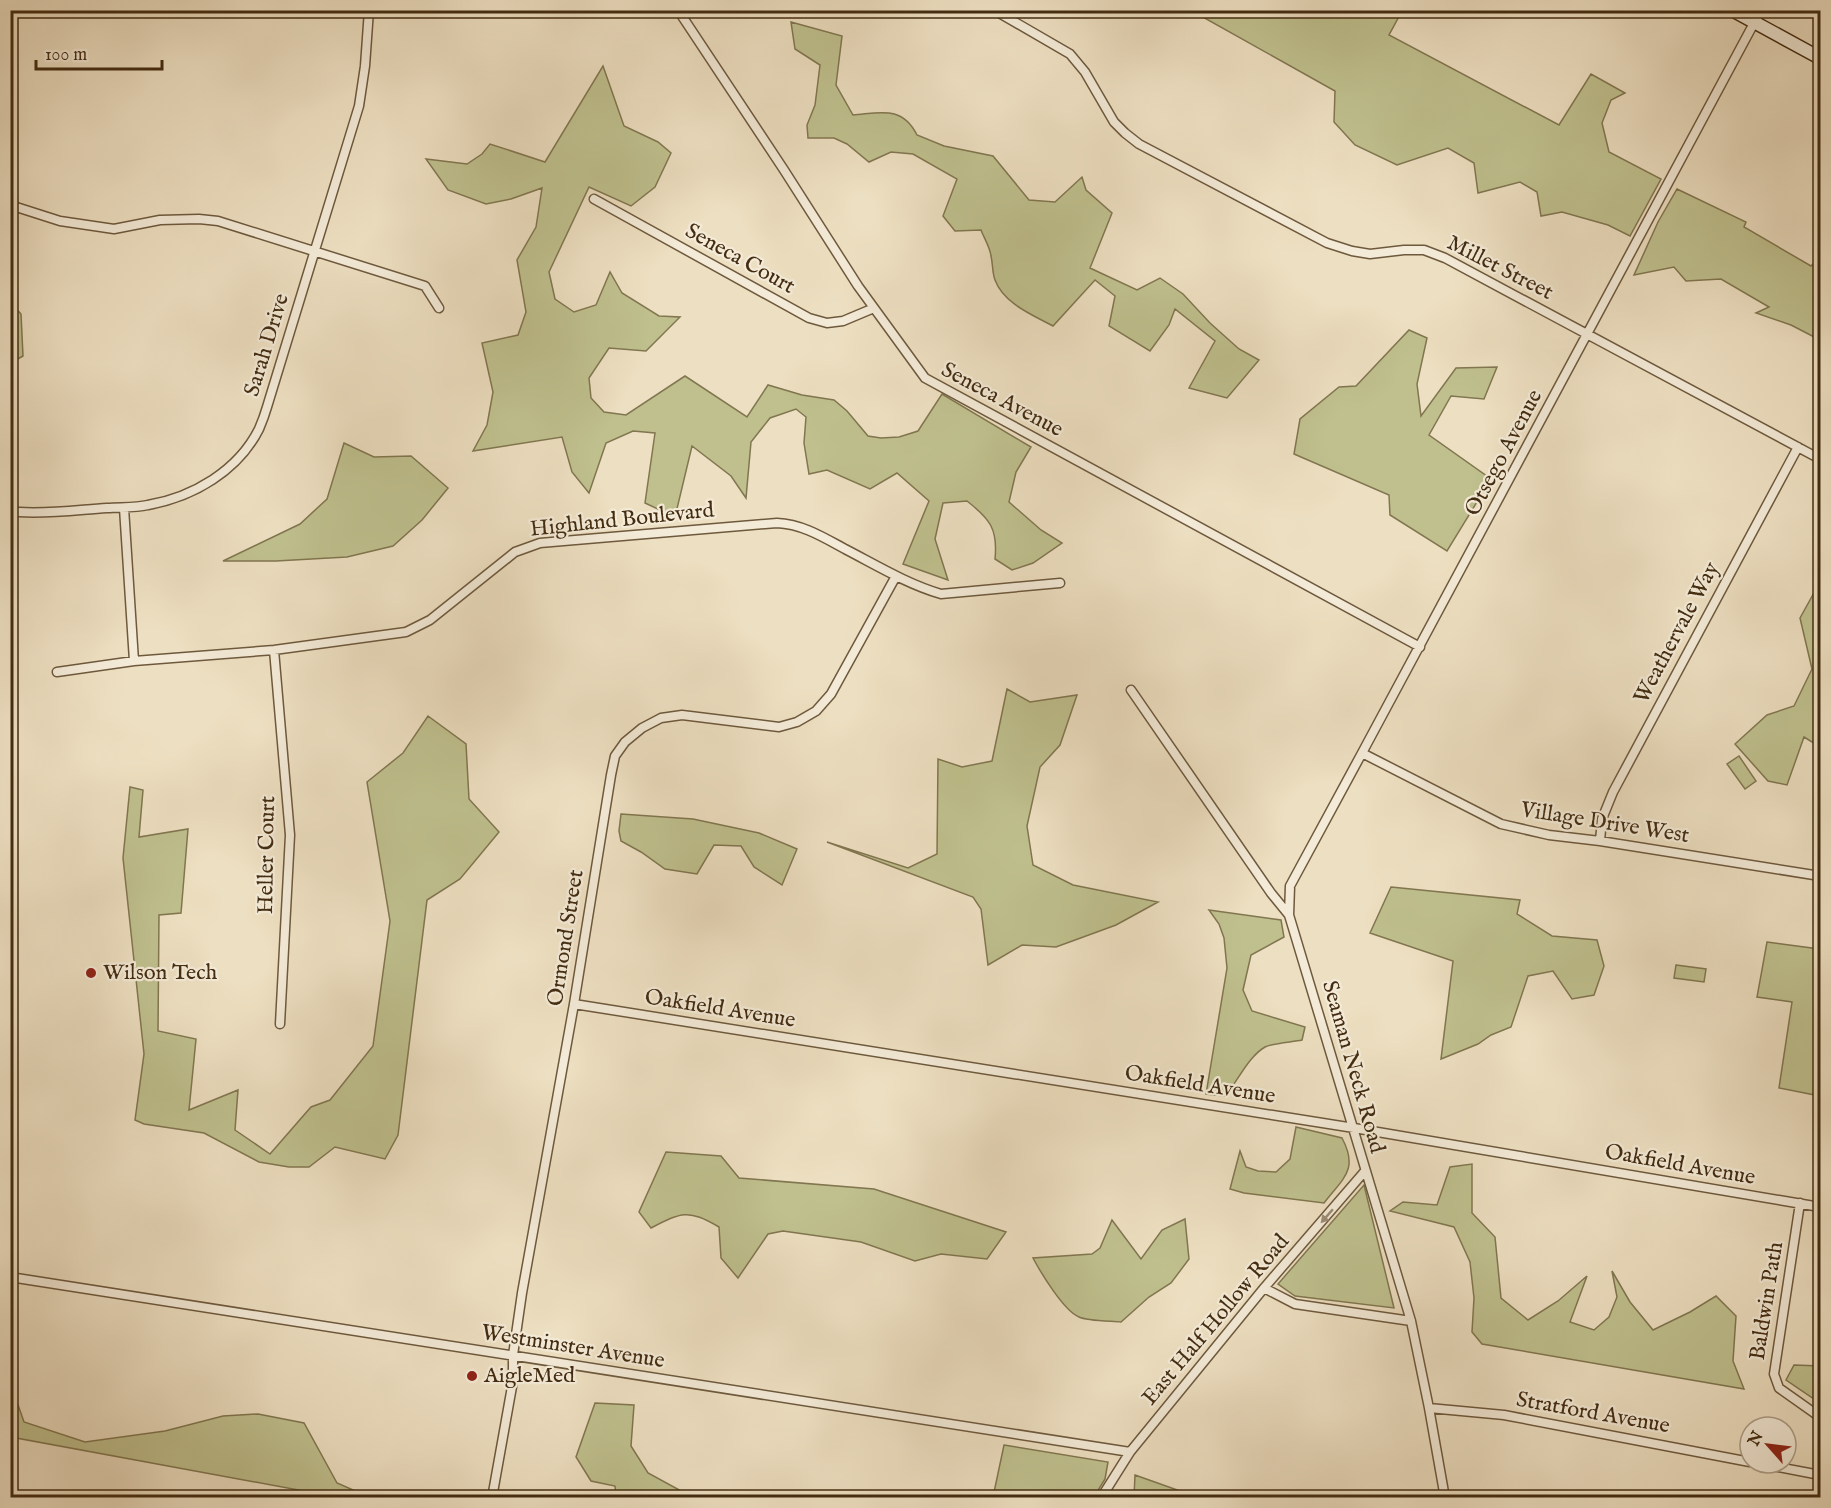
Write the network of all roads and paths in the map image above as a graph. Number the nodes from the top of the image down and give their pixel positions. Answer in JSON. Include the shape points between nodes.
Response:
{"nodes":[{"id":1,"x":369,"y":10,"type":"edge"},
{"id":2,"x":678,"y":10,"type":"edge"},
{"id":3,"x":994,"y":10,"type":"edge"},
{"id":4,"x":1732,"y":10,"type":"edge"},
{"id":5,"x":1761,"y":10,"type":"edge"},
{"id":6,"x":1755,"y":22,"type":"junction"},
{"id":7,"x":1821,"y":58,"type":"edge"},
{"id":8,"x":594,"y":199,"type":"dead end"},
{"id":9,"x":10,"y":205,"type":"edge"},
{"id":10,"x":314,"y":251,"type":"junction"},
{"id":11,"x":439,"y":308,"type":"dead end"},
{"id":12,"x":874,"y":308,"type":"junction"},
{"id":13,"x":1587,"y":335,"type":"junction"},
{"id":14,"x":1798,"y":447,"type":"junction"},
{"id":15,"x":1821,"y":459,"type":"edge"},
{"id":16,"x":124,"y":508,"type":"junction"},
{"id":17,"x":19,"y":512,"type":"dead end"},
{"id":18,"x":896,"y":576,"type":"junction"},
{"id":19,"x":1060,"y":583,"type":"dead end"},
{"id":20,"x":1420,"y":647,"type":"junction"},
{"id":21,"x":274,"y":650,"type":"junction"},
{"id":22,"x":134,"y":661,"type":"junction"},
{"id":23,"x":57,"y":672,"type":"dead end"},
{"id":24,"x":1131,"y":690,"type":"dead end"},
{"id":25,"x":1362,"y":753,"type":"junction"},
{"id":26,"x":1600,"y":841,"type":"junction"},
{"id":27,"x":1821,"y":876,"type":"edge"},
{"id":28,"x":1289,"y":915,"type":"junction"},
{"id":29,"x":574,"y":1004,"type":"junction"},
{"id":30,"x":279,"y":1024,"type":"dead end"},
{"id":31,"x":1354,"y":1128,"type":"junction"},
{"id":32,"x":1365,"y":1171,"type":"junction"},
{"id":33,"x":1800,"y":1203,"type":"junction"},
{"id":34,"x":1821,"y":1207,"type":"edge"},
{"id":35,"x":10,"y":1277,"type":"edge"},
{"id":36,"x":1264,"y":1288,"type":"junction"},
{"id":37,"x":1411,"y":1321,"type":"junction"},
{"id":38,"x":513,"y":1355,"type":"junction"},
{"id":39,"x":1429,"y":1408,"type":"junction"},
{"id":40,"x":1821,"y":1417,"type":"edge"},
{"id":41,"x":1130,"y":1452,"type":"junction"},
{"id":42,"x":1738,"y":1460,"type":"edge"},
{"id":43,"x":1798,"y":1471,"type":"edge"},
{"id":44,"x":1821,"y":1475,"type":"edge"},
{"id":45,"x":492,"y":1497,"type":"edge"},
{"id":46,"x":1101,"y":1497,"type":"edge"},
{"id":47,"x":1445,"y":1497,"type":"edge"}],
"edges":[{"from":1,"to":10,"type":"street","name":"Sarah Drive","via":[[359,106]]},
{"from":2,"to":12,"type":"street","name":"Seneca Avenue"},
{"from":3,"to":13,"type":"street","name":"Millet Street","via":[[1070,54],[1114,122],[1139,144],[1327,243],[1370,254],[1424,250]]},
{"from":4,"to":6,"type":"street"},
{"from":5,"to":6,"type":"street","name":"Otsego Avenue"},
{"from":6,"to":7,"type":"street"},
{"from":6,"to":13,"type":"street","name":"Otsego Avenue"},
{"from":8,"to":12,"type":"street","name":"Seneca Court","via":[[809,318],[827,323],[843,321]]},
{"from":9,"to":10,"type":"street","via":[[60,221],[114,229],[160,220],[218,221]]},
{"from":10,"to":11,"type":"street","via":[[424,286]]},
{"from":10,"to":16,"type":"street","name":"Sarah Drive","via":[[267,407],[246,449],[208,483],[165,502]]},
{"from":12,"to":20,"type":"street","name":"Seneca Avenue","via":[[925,378]]},
{"from":13,"to":14,"type":"street","name":"Millet Street"},
{"from":13,"to":20,"type":"street","name":"Otsego Avenue"},
{"from":14,"to":15,"type":"street","name":"Millet Street"},
{"from":14,"to":26,"type":"street","name":"Weathervale Way","via":[[1613,792],[1602,819]]},
{"from":16,"to":17,"type":"street","name":"Sarah Drive"},
{"from":16,"to":22,"type":"street"},
{"from":18,"to":19,"type":"street","name":"Highland Boulevard","via":[[941,594]]},
{"from":18,"to":21,"type":"street","name":"Highland Boulevard","via":[[792,524],[540,543],[515,552],[430,620],[406,632]]},
{"from":18,"to":29,"type":"street","name":"Ormond Street","via":[[831,694],[816,711],[779,727],[681,715],[661,718],[642,728],[615,756]]},
{"from":20,"to":25,"type":"street","name":"Otsego Avenue"},
{"from":21,"to":22,"type":"street","name":"Highland Boulevard"},
{"from":21,"to":30,"type":"street","name":"Heller Court","via":[[290,834]]},
{"from":22,"to":23,"type":"street","name":"Highland Boulevard"},
{"from":24,"to":28,"type":"street","name":"Seaman Neck Road"},
{"from":25,"to":26,"type":"street","name":"Village Drive West","via":[[1501,824]]},
{"from":25,"to":28,"type":"street","name":"Otsego Avenue","via":[[1290,886]]},
{"from":26,"to":27,"type":"street","name":"Village Drive West"},
{"from":28,"to":31,"type":"street","name":"Seaman Neck Road"},
{"from":29,"to":31,"type":"street","name":"Oakfield Avenue"},
{"from":29,"to":38,"type":"street","name":"Ormond Street"},
{"from":31,"to":32,"type":"street","name":"Seaman Neck Road"},
{"from":31,"to":33,"type":"street","name":"Oakfield Avenue"},
{"from":32,"to":36,"type":"street","name":"East Half Hollow Road","one_way":true},
{"from":32,"to":37,"type":"street","name":"Seaman Neck Road"},
{"from":33,"to":34,"type":"street","name":"Oakfield Avenue"},
{"from":33,"to":40,"type":"street","name":"Baldwin Path","via":[[1774,1374],[1779,1388]]},
{"from":35,"to":38,"type":"street","name":"Westminster Avenue"},
{"from":36,"to":37,"type":"street","via":[[1295,1304]]},
{"from":36,"to":41,"type":"street","name":"East Half Hollow Road"},
{"from":37,"to":39,"type":"street","name":"Seaman Neck Road"},
{"from":38,"to":41,"type":"street","name":"Westminster Avenue"},
{"from":38,"to":45,"type":"street","name":"Ormond Street","via":[[513,1381]]},
{"from":39,"to":42,"type":"street","name":"Stratford Avenue","via":[[1504,1415]]},
{"from":39,"to":47,"type":"street","name":"Seaman Neck Road"},
{"from":41,"to":46,"type":"street","name":"East Half Hollow Road"},
{"from":43,"to":44,"type":"street"}]}
